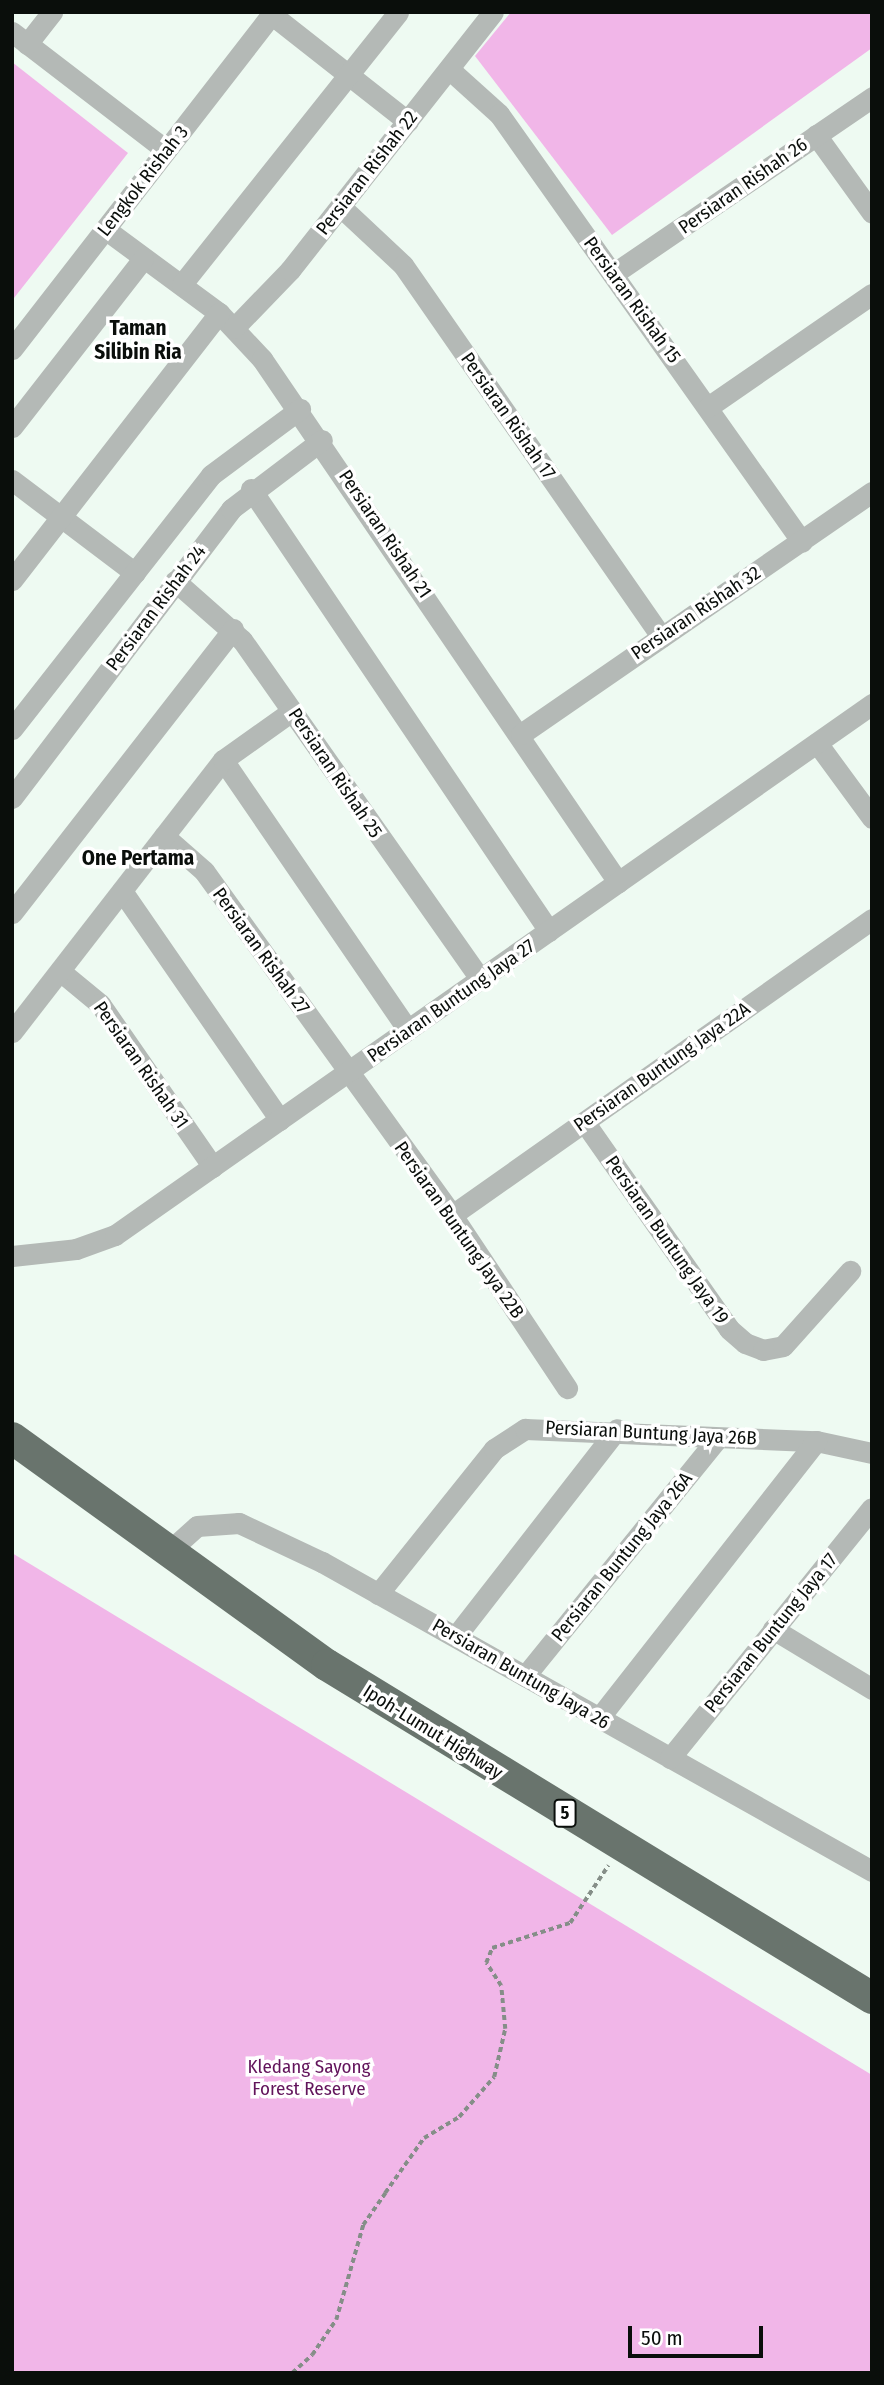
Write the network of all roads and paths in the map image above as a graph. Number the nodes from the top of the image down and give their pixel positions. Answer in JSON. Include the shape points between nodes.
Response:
{"nodes":[{"id":1,"x":52,"y":12,"type":"edge"},
{"id":2,"x":398,"y":12,"type":"edge"},
{"id":3,"x":493,"y":12,"type":"edge"},
{"id":4,"x":272,"y":13,"type":"edge"},
{"id":5,"x":20,"y":38,"type":"edge"},
{"id":6,"x":449,"y":69,"type":"junction"},
{"id":7,"x":348,"y":75,"type":"junction"},
{"id":8,"x":872,"y":97,"type":"edge"},
{"id":9,"x":408,"y":122,"type":"junction"},
{"id":10,"x":816,"y":135,"type":"junction"},
{"id":11,"x":166,"y":150,"type":"junction"},
{"id":12,"x":341,"y":208,"type":"junction"},
{"id":13,"x":872,"y":213,"type":"edge"},
{"id":14,"x":105,"y":229,"type":"junction"},
{"id":15,"x":143,"y":259,"type":"junction"},
{"id":16,"x":613,"y":274,"type":"junction"},
{"id":17,"x":182,"y":284,"type":"junction"},
{"id":18,"x":872,"y":294,"type":"edge"},
{"id":19,"x":227,"y":321,"type":"junction"},
{"id":20,"x":19,"y":325,"type":"edge"},
{"id":21,"x":12,"y":349,"type":"edge"},
{"id":22,"x":708,"y":407,"type":"junction"},
{"id":23,"x":300,"y":409,"type":"junction"},
{"id":24,"x":12,"y":427,"type":"edge"},
{"id":25,"x":322,"y":440,"type":"junction"},
{"id":26,"x":12,"y":480,"type":"edge"},
{"id":27,"x":251,"y":489,"type":"junction"},
{"id":28,"x":869,"y":501,"type":"edge"},
{"id":29,"x":61,"y":517,"type":"junction"},
{"id":30,"x":802,"y":542,"type":"junction"},
{"id":31,"x":135,"y":573,"type":"junction"},
{"id":32,"x":12,"y":580,"type":"edge"},
{"id":33,"x":175,"y":581,"type":"junction"},
{"id":34,"x":233,"y":629,"type":"junction"},
{"id":35,"x":662,"y":637,"type":"junction"},
{"id":36,"x":872,"y":704,"type":"edge"},
{"id":37,"x":292,"y":711,"type":"junction"},
{"id":38,"x":12,"y":729,"type":"edge"},
{"id":39,"x":521,"y":734,"type":"junction"},
{"id":40,"x":817,"y":743,"type":"junction"},
{"id":41,"x":223,"y":760,"type":"junction"},
{"id":42,"x":12,"y":798,"type":"edge"},
{"id":43,"x":872,"y":818,"type":"edge"},
{"id":44,"x":164,"y":836,"type":"junction"},
{"id":45,"x":618,"y":882,"type":"junction"},
{"id":46,"x":122,"y":891,"type":"junction"},
{"id":47,"x":12,"y":913,"type":"edge"},
{"id":48,"x":872,"y":919,"type":"edge"},
{"id":49,"x":548,"y":931,"type":"junction"},
{"id":50,"x":60,"y":971,"type":"junction"},
{"id":51,"x":480,"y":979,"type":"junction"},
{"id":52,"x":408,"y":1030,"type":"junction"},
{"id":53,"x":12,"y":1032,"type":"edge"},
{"id":54,"x":349,"y":1073,"type":"junction"},
{"id":55,"x":280,"y":1120,"type":"junction"},
{"id":56,"x":584,"y":1123,"type":"junction"},
{"id":57,"x":213,"y":1167,"type":"junction"},
{"id":58,"x":452,"y":1215,"type":"junction"},
{"id":59,"x":12,"y":1256,"type":"edge"},
{"id":60,"x":850,"y":1271,"type":"dead end"},
{"id":61,"x":567,"y":1388,"type":"dead end"},
{"id":62,"x":617,"y":1429,"type":"junction"},
{"id":63,"x":12,"y":1438,"type":"edge"},
{"id":64,"x":718,"y":1438,"type":"junction"},
{"id":65,"x":816,"y":1441,"type":"junction"},
{"id":66,"x":872,"y":1453,"type":"edge"},
{"id":67,"x":872,"y":1508,"type":"edge"},
{"id":68,"x":167,"y":1553,"type":"junction"},
{"id":69,"x":378,"y":1594,"type":"junction"},
{"id":70,"x":773,"y":1629,"type":"junction"},
{"id":71,"x":456,"y":1636,"type":"junction"},
{"id":72,"x":525,"y":1676,"type":"junction"},
{"id":73,"x":872,"y":1689,"type":"edge"},
{"id":74,"x":599,"y":1718,"type":"junction"},
{"id":75,"x":670,"y":1758,"type":"junction"},
{"id":76,"x":616,"y":1844,"type":"junction"},
{"id":77,"x":872,"y":1871,"type":"edge"},
{"id":78,"x":872,"y":1998,"type":"edge"},
{"id":79,"x":292,"y":2373,"type":"edge"}],
"edges":[{"from":1,"to":5,"type":"street"},
{"from":2,"to":7,"type":"street"},
{"from":3,"to":6,"type":"street","name":"Persiaran Rishah 22"},
{"from":4,"to":7,"type":"street"},
{"from":4,"to":11,"type":"street","name":"Lengkok Rishah 3"},
{"from":5,"to":11,"type":"street"},
{"from":6,"to":9,"type":"street","name":"Persiaran Rishah 22"},
{"from":6,"to":16,"type":"street","name":"Persiaran Rishah 15","via":[[499,114]]},
{"from":7,"to":9,"type":"street"},
{"from":7,"to":17,"type":"street"},
{"from":8,"to":10,"type":"street","name":"Persiaran Rishah 26"},
{"from":9,"to":12,"type":"street","name":"Persiaran Rishah 22"},
{"from":10,"to":13,"type":"street"},
{"from":10,"to":16,"type":"street","name":"Persiaran Rishah 26"},
{"from":11,"to":14,"type":"street","name":"Lengkok Rishah 3"},
{"from":12,"to":19,"type":"street","name":"Persiaran Rishah 22"},
{"from":12,"to":35,"type":"street","name":"Persiaran Rishah 17","via":[[404,265]]},
{"from":14,"to":15,"type":"street","name":"Persiaran Rishah 21"},
{"from":14,"to":20,"type":"street","name":"Lengkok Rishah 3"},
{"from":15,"to":17,"type":"street","name":"Persiaran Rishah 21"},
{"from":15,"to":24,"type":"street"},
{"from":16,"to":22,"type":"street","name":"Persiaran Rishah 15"},
{"from":17,"to":19,"type":"street","name":"Persiaran Rishah 21"},
{"from":18,"to":22,"type":"street"},
{"from":19,"to":23,"type":"street","name":"Persiaran Rishah 21"},
{"from":19,"to":29,"type":"street","name":"Persiaran Rishah 22"},
{"from":20,"to":21,"type":"street","name":"Lengkok Rishah 3"},
{"from":22,"to":30,"type":"street","name":"Persiaran Rishah 15"},
{"from":23,"to":25,"type":"street","name":"Persiaran Rishah 21"},
{"from":23,"to":31,"type":"street","via":[[211,475]]},
{"from":25,"to":27,"type":"street","name":"Persiaran Rishah 24"},
{"from":25,"to":39,"type":"street","name":"Persiaran Rishah 21"},
{"from":26,"to":29,"type":"street"},
{"from":27,"to":33,"type":"street","name":"Persiaran Rishah 24"},
{"from":27,"to":49,"type":"street"},
{"from":28,"to":30,"type":"street","name":"Persiaran Rishah 32"},
{"from":29,"to":31,"type":"street"},
{"from":29,"to":32,"type":"street","name":"Persiaran Rishah 22"},
{"from":30,"to":35,"type":"street","name":"Persiaran Rishah 32"},
{"from":31,"to":38,"type":"street"},
{"from":33,"to":34,"type":"street","name":"Persiaran Rishah 25"},
{"from":33,"to":42,"type":"street","name":"Persiaran Rishah 24"},
{"from":34,"to":37,"type":"street","name":"Persiaran Rishah 25"},
{"from":34,"to":47,"type":"street"},
{"from":35,"to":39,"type":"street","name":"Persiaran Rishah 32"},
{"from":36,"to":40,"type":"street","name":"Persiaran Buntung Jaya 27"},
{"from":37,"to":41,"type":"street"},
{"from":37,"to":51,"type":"street","name":"Persiaran Rishah 25"},
{"from":39,"to":45,"type":"street","name":"Persiaran Rishah 21"},
{"from":40,"to":43,"type":"street"},
{"from":40,"to":45,"type":"street","name":"Persiaran Buntung Jaya 27"},
{"from":41,"to":44,"type":"street"},
{"from":41,"to":52,"type":"street"},
{"from":44,"to":46,"type":"street"},
{"from":44,"to":54,"type":"street","name":"Persiaran Rishah 27","via":[[204,871]]},
{"from":45,"to":49,"type":"street","name":"Persiaran Buntung Jaya 27"},
{"from":46,"to":50,"type":"street"},
{"from":46,"to":55,"type":"street"},
{"from":48,"to":56,"type":"street","name":"Persiaran Buntung Jaya 22A"},
{"from":49,"to":51,"type":"street","name":"Persiaran Buntung Jaya 27"},
{"from":50,"to":53,"type":"street"},
{"from":50,"to":57,"type":"street","name":"Persiaran Rishah 31","via":[[100,1004]]},
{"from":51,"to":52,"type":"street","name":"Persiaran Buntung Jaya 27"},
{"from":52,"to":54,"type":"street","name":"Persiaran Buntung Jaya 27"},
{"from":54,"to":55,"type":"street","name":"Persiaran Buntung Jaya 27"},
{"from":54,"to":58,"type":"street","name":"Persiaran Buntung Jaya 22B"},
{"from":55,"to":57,"type":"street","name":"Persiaran Buntung Jaya 27"},
{"from":56,"to":58,"type":"street","name":"Persiaran Buntung Jaya 22A"},
{"from":56,"to":60,"type":"street","name":"Persiaran Buntung Jaya 19","via":[[729,1329],[745,1343],[763,1350],[783,1346]]},
{"from":57,"to":59,"type":"street","name":"Persiaran Buntung Jaya 27","via":[[115,1235],[76,1249]]},
{"from":58,"to":61,"type":"street","name":"Persiaran Buntung Jaya 22B"},
{"from":62,"to":64,"type":"street","name":"Persiaran Buntung Jaya 26B"},
{"from":62,"to":69,"type":"street","name":"Persiaran Buntung Jaya 26B","via":[[546,1426],[510,1436]]},
{"from":62,"to":71,"type":"street"},
{"from":63,"to":68,"type":"highway","name":"Ipoh-Lumut Highway","number":"5"},
{"from":64,"to":65,"type":"street","name":"Persiaran Buntung Jaya 26B"},
{"from":64,"to":72,"type":"street","name":"Persiaran Buntung Jaya 26A"},
{"from":65,"to":66,"type":"street","name":"Persiaran Buntung Jaya 26B"},
{"from":65,"to":74,"type":"street"},
{"from":67,"to":70,"type":"street","name":"Persiaran Buntung Jaya 17"},
{"from":68,"to":69,"type":"street","name":"Persiaran Buntung Jaya 26","via":[[197,1526],[239,1523]]},
{"from":68,"to":76,"type":"highway","name":"Ipoh-Lumut Highway","number":"5","via":[[327,1665]]},
{"from":69,"to":71,"type":"street","name":"Persiaran Buntung Jaya 26"},
{"from":70,"to":73,"type":"street"},
{"from":70,"to":75,"type":"street","name":"Persiaran Buntung Jaya 17"},
{"from":71,"to":72,"type":"street","name":"Persiaran Buntung Jaya 26"},
{"from":72,"to":74,"type":"street","name":"Persiaran Buntung Jaya 26"},
{"from":74,"to":75,"type":"street","name":"Persiaran Buntung Jaya 26"},
{"from":75,"to":77,"type":"street","name":"Persiaran Buntung Jaya 26"},
{"from":76,"to":78,"type":"highway","name":"Ipoh-Lumut Highway","number":"5"},
{"from":76,"to":79,"type":"path","via":[[604,1880],[570,1923],[492,1948],[486,1963],[501,1986],[505,2029],[494,2077],[459,2117],[424,2138],[363,2225],[335,2320],[312,2356]]}]}
